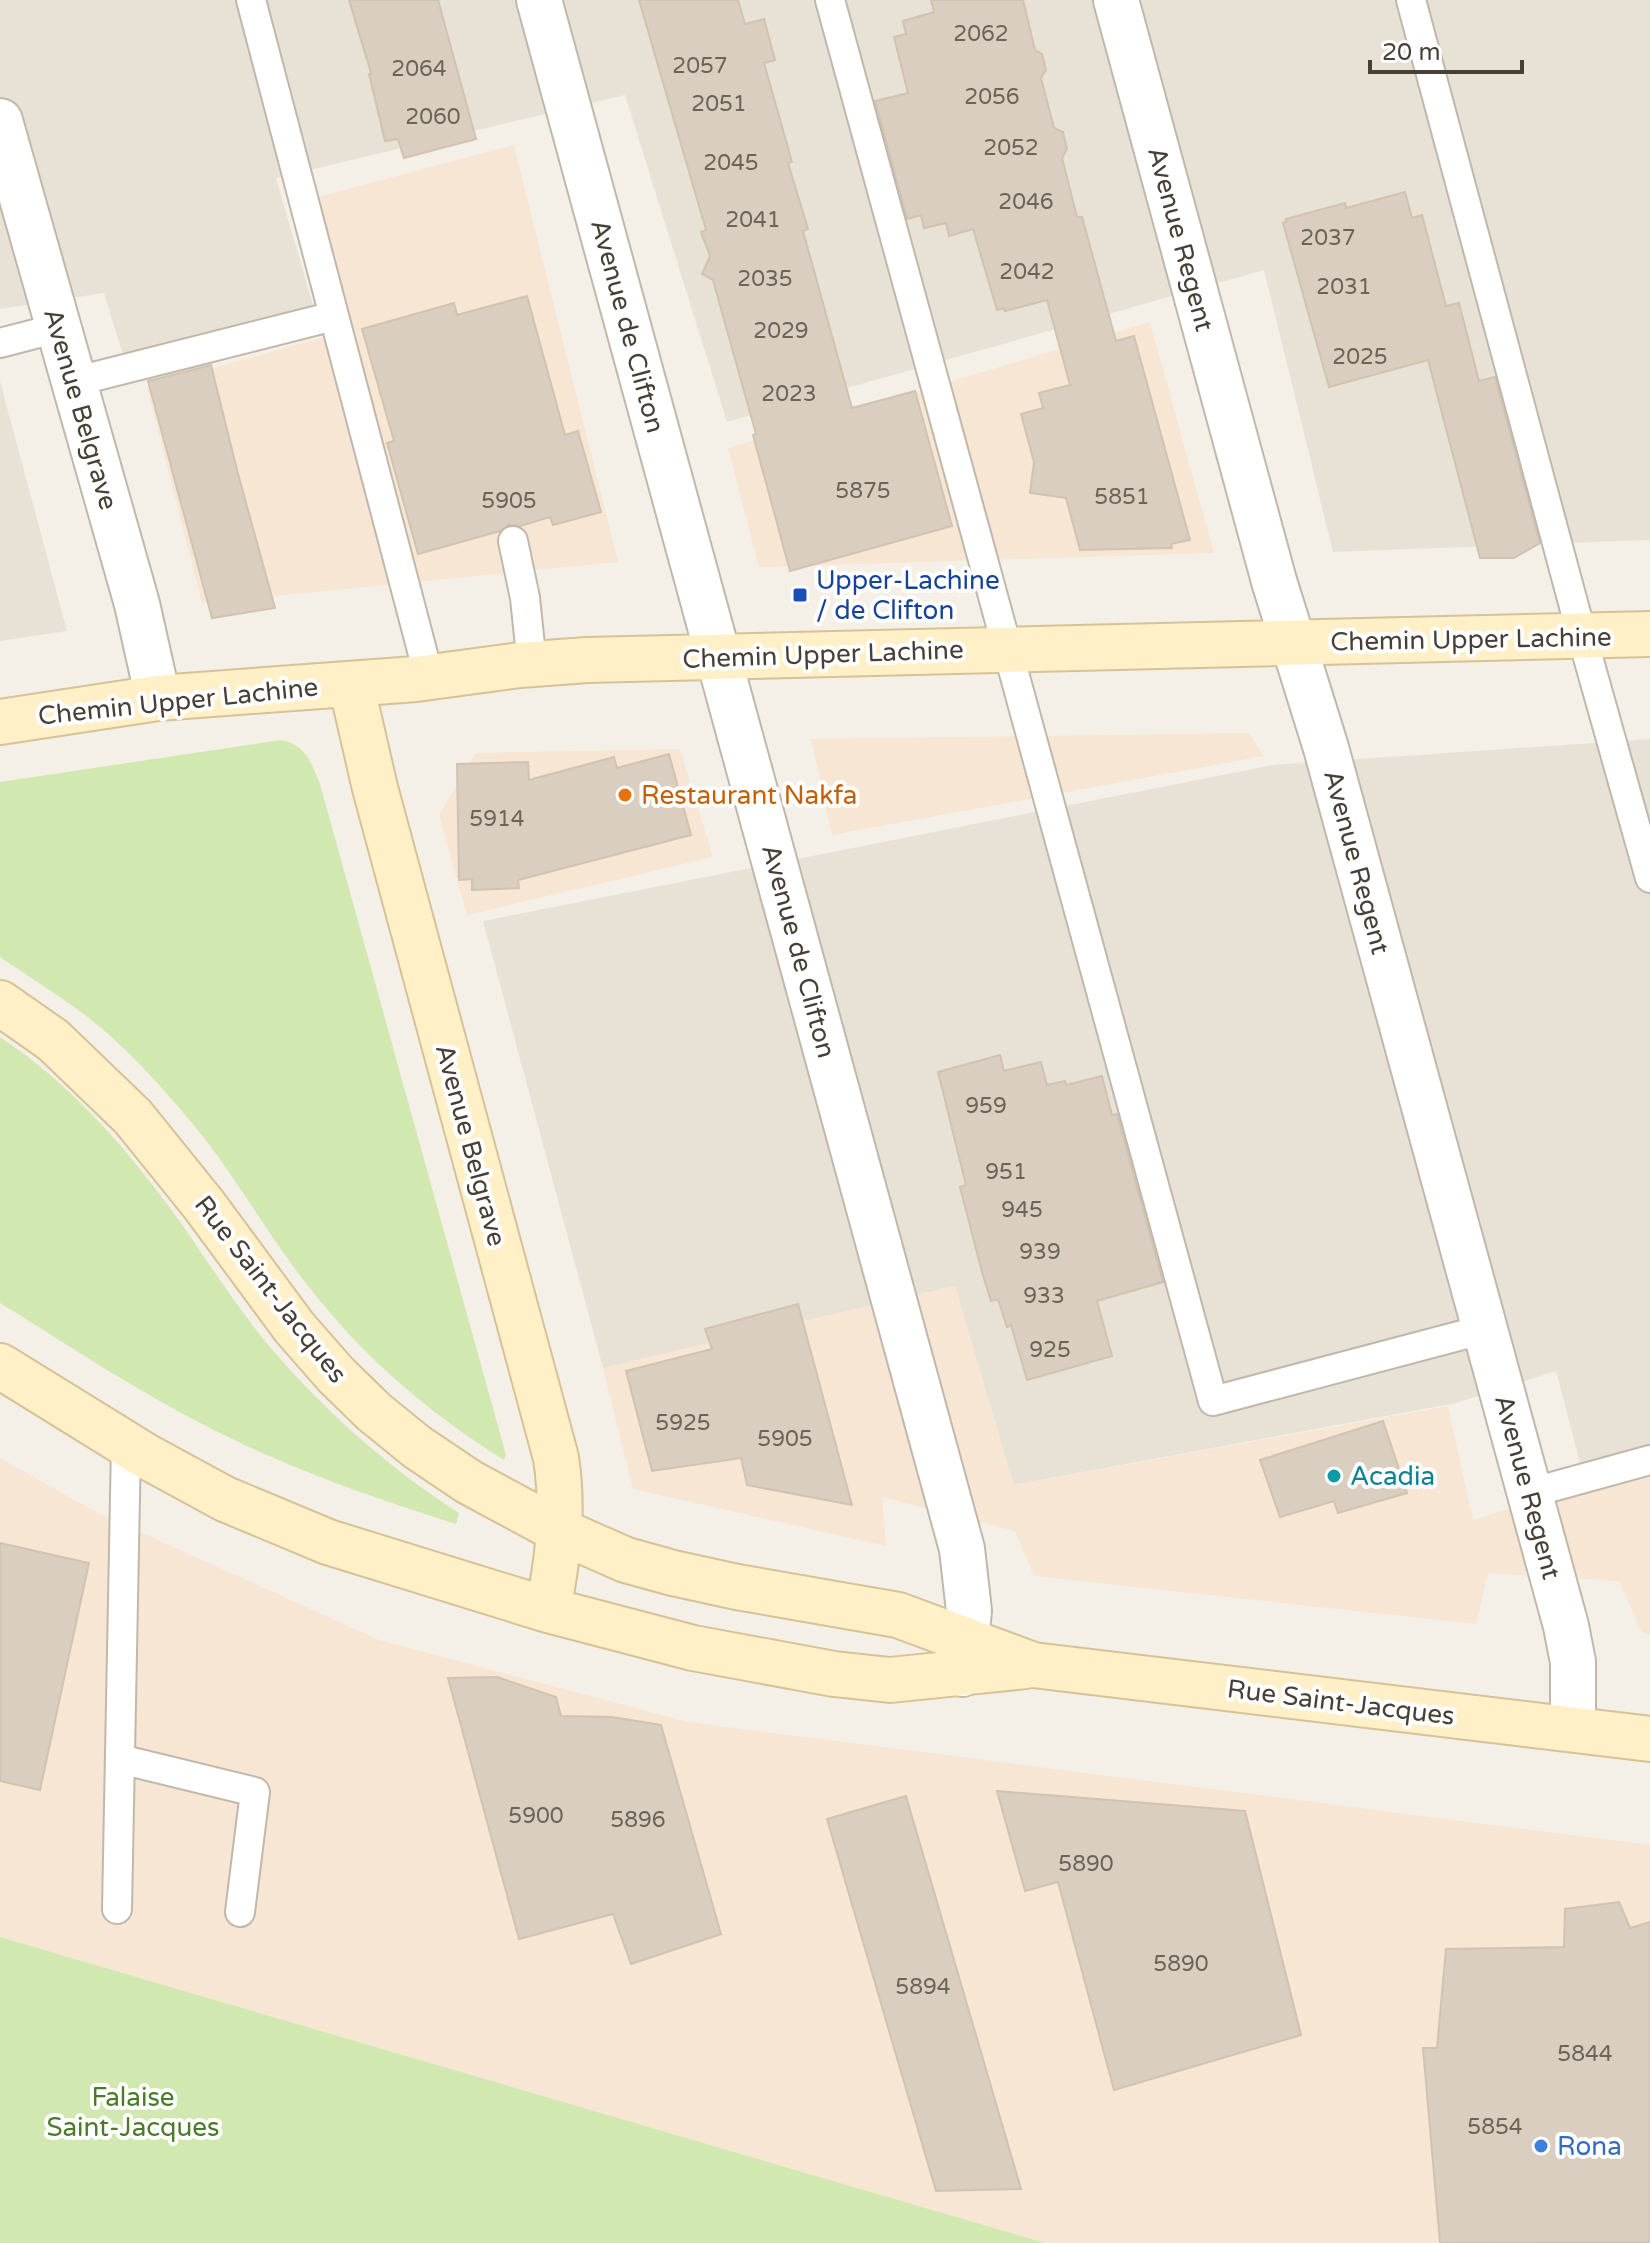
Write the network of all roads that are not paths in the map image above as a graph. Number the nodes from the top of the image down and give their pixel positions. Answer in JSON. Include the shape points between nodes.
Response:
{"nodes":[{"id":1,"x":251,"y":0,"type":"edge"},
{"id":2,"x":539,"y":0,"type":"edge"},
{"id":3,"x":830,"y":0,"type":"edge"},
{"id":4,"x":1116,"y":0,"type":"edge"},
{"id":5,"x":1411,"y":0,"type":"edge"},
{"id":6,"x":0,"y":121,"type":"edge"},
{"id":7,"x":334,"y":316,"type":"junction"},
{"id":8,"x":58,"y":328,"type":"junction"},
{"id":9,"x":0,"y":343,"type":"edge"},
{"id":10,"x":73,"y":382,"type":"junction"},
{"id":11,"x":513,"y":541,"type":"dead end"},
{"id":12,"x":1650,"y":634,"type":"edge"},
{"id":13,"x":1582,"y":636,"type":"junction"},
{"id":14,"x":1294,"y":643,"type":"junction"},
{"id":15,"x":1007,"y":650,"type":"junction"},
{"id":16,"x":720,"y":657,"type":"junction"},
{"id":17,"x":532,"y":665,"type":"junction"},
{"id":18,"x":429,"y":677,"type":"junction"},
{"id":19,"x":351,"y":684,"type":"junction"},
{"id":20,"x":158,"y":698,"type":"junction"},
{"id":21,"x":0,"y":722,"type":"edge"},
{"id":22,"x":1650,"y":878,"type":"edge"},
{"id":23,"x":0,"y":1003,"type":"edge"},
{"id":24,"x":1485,"y":1329,"type":"junction"},
{"id":25,"x":0,"y":1366,"type":"edge"},
{"id":26,"x":126,"y":1445,"type":"junction"},
{"id":27,"x":1650,"y":1460,"type":"edge"},
{"id":28,"x":1530,"y":1493,"type":"junction"},
{"id":29,"x":560,"y":1531,"type":"junction"},
{"id":30,"x":548,"y":1610,"type":"junction"},
{"id":31,"x":964,"y":1657,"type":"junction"},
{"id":32,"x":1573,"y":1729,"type":"junction"},
{"id":33,"x":1650,"y":1739,"type":"edge"},
{"id":34,"x":120,"y":1759,"type":"junction"},
{"id":35,"x":117,"y":1909,"type":"dead end"},
{"id":36,"x":240,"y":1912,"type":"dead end"}],
"edges":[{"from":1,"to":7,"type":"lane"},
{"from":2,"to":16,"type":"street","name":"Avenue de Clifton"},
{"from":3,"to":15,"type":"lane"},
{"from":4,"to":14,"type":"street","name":"Avenue Regent"},
{"from":5,"to":13,"type":"lane"},
{"from":6,"to":8,"type":"street","name":"Avenue Belgrave"},
{"from":7,"to":10,"type":"lane"},
{"from":7,"to":18,"type":"lane"},
{"from":8,"to":9,"type":"lane"},
{"from":8,"to":10,"type":"street","name":"Avenue Belgrave"},
{"from":10,"to":20,"type":"street","name":"Avenue Belgrave","via":[[137,604]]},
{"from":11,"to":17,"type":"lane"},
{"from":12,"to":13,"type":"main road","name":"Chemin Upper Lachine"},
{"from":13,"to":14,"type":"main road","name":"Chemin Upper Lachine"},
{"from":13,"to":22,"type":"lane"},
{"from":14,"to":15,"type":"main road","name":"Chemin Upper Lachine"},
{"from":14,"to":24,"type":"street","name":"Avenue Regent"},
{"from":15,"to":16,"type":"main road","name":"Chemin Upper Lachine"},
{"from":15,"to":24,"type":"lane","via":[[1213,1401]]},
{"from":16,"to":17,"type":"main road","name":"Chemin Upper Lachine"},
{"from":16,"to":31,"type":"street","name":"Avenue de Clifton","via":[[962,1549],[969,1611]]},
{"from":17,"to":18,"type":"main road","name":"Chemin Upper Lachine"},
{"from":18,"to":19,"type":"main road","name":"Chemin Upper Lachine"},
{"from":19,"to":20,"type":"main road","name":"Chemin Upper Lachine"},
{"from":19,"to":29,"type":"main road","name":"Avenue Belgrave","via":[[556,1458]]},
{"from":20,"to":21,"type":"main road","name":"Chemin Upper Lachine"},
{"from":23,"to":29,"type":"main road","name":"Rue Saint-Jacques","via":[[53,1040],[133,1117],[294,1327],[374,1412],[469,1482]]},
{"from":24,"to":28,"type":"street","name":"Avenue Regent"},
{"from":25,"to":26,"type":"main road","name":"Rue Saint-Jacques"},
{"from":26,"to":30,"type":"main road","name":"Rue Saint-Jacques","via":[[225,1499],[328,1542]]},
{"from":26,"to":34,"type":"lane"},
{"from":27,"to":28,"type":"lane"},
{"from":28,"to":32,"type":"street","name":"Avenue Regent","via":[[1573,1662]]},
{"from":29,"to":30,"type":"main road","name":"Avenue Belgrave"},
{"from":29,"to":31,"type":"main road","name":"Rue Saint-Jacques","via":[[626,1560],[737,1587],[898,1615]]},
{"from":30,"to":31,"type":"main road","name":"Rue Saint-Jacques","via":[[693,1648],[834,1674],[890,1680]]},
{"from":31,"to":32,"type":"main road","name":"Rue Saint-Jacques"},
{"from":32,"to":33,"type":"main road","name":"Rue Saint-Jacques"},
{"from":34,"to":35,"type":"lane"},
{"from":34,"to":36,"type":"lane","via":[[255,1792]]}]}
